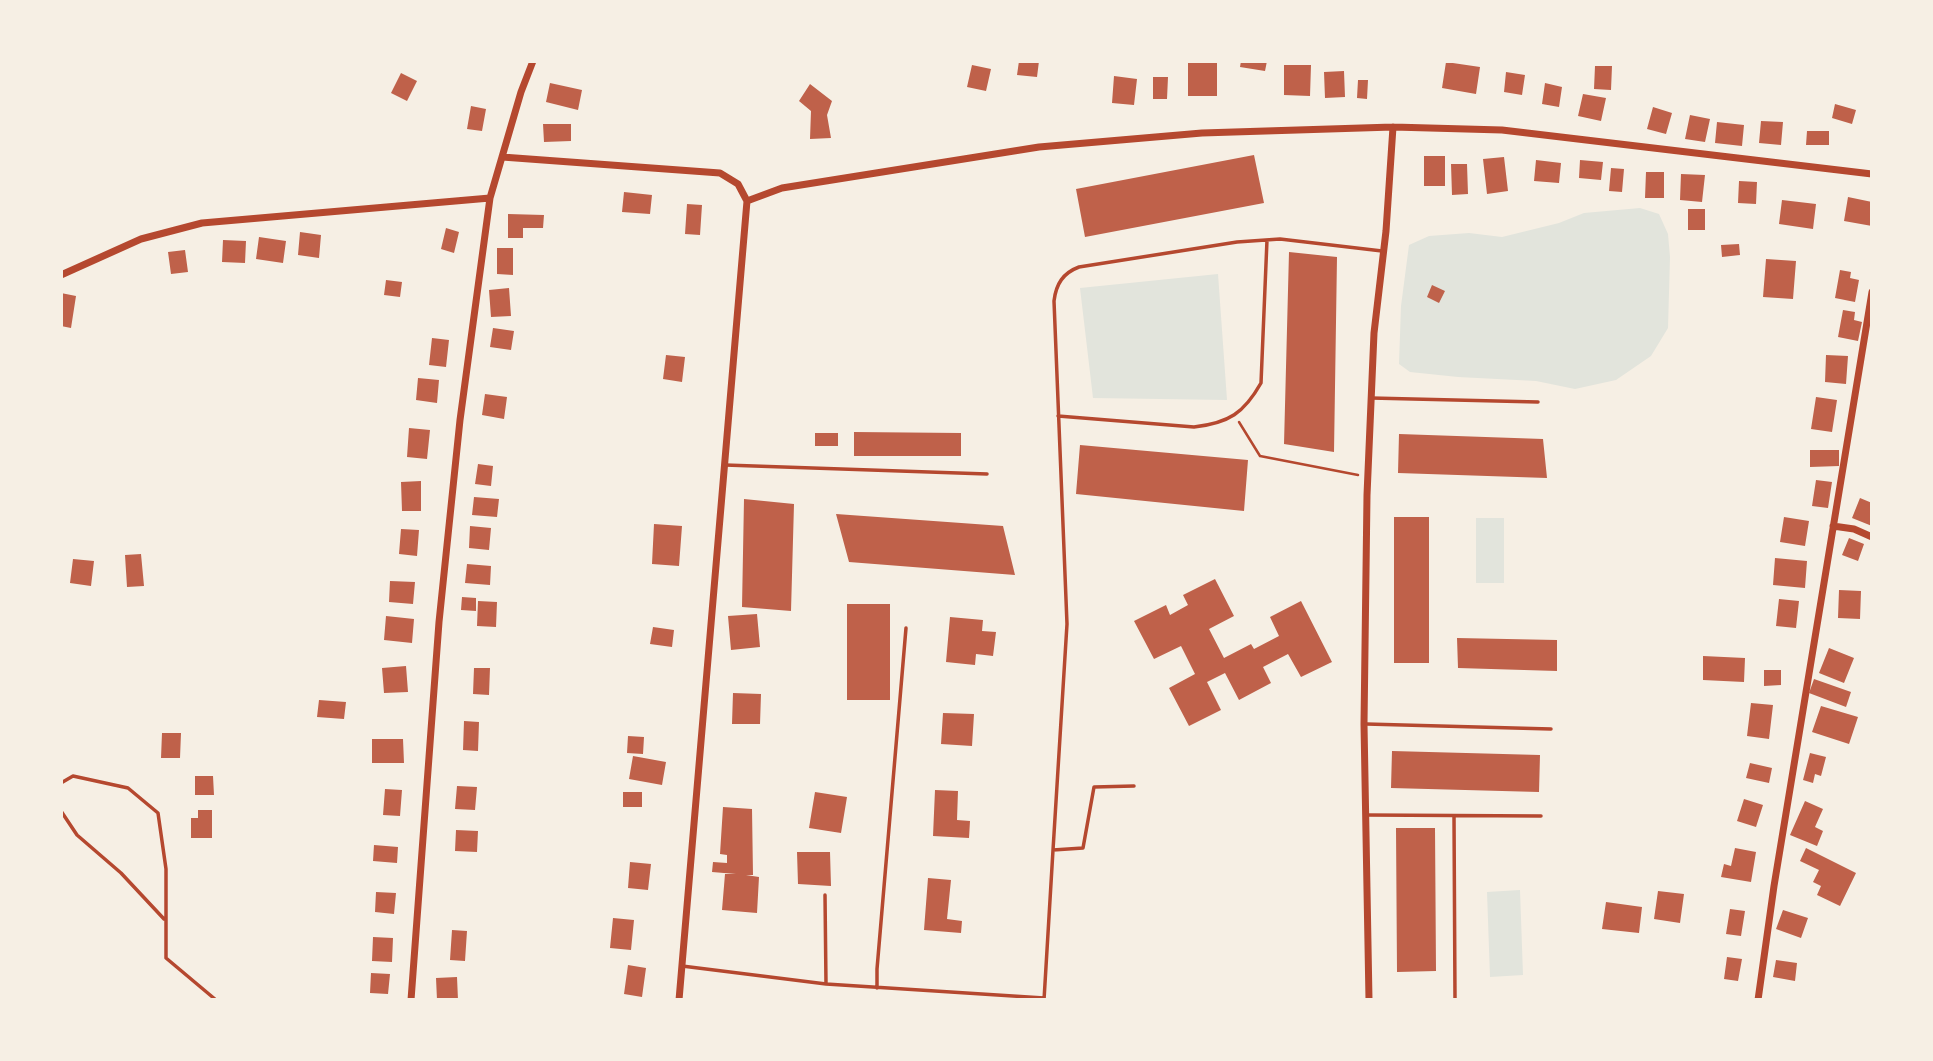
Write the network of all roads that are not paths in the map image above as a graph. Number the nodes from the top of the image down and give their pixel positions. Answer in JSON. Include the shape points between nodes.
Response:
{"nodes":[{"id":1,"x":533,"y":61,"type":"edge"},
{"id":2,"x":1393,"y":127,"type":"junction"},
{"id":3,"x":502,"y":157,"type":"junction"},
{"id":4,"x":1872,"y":174,"type":"edge"},
{"id":5,"x":489,"y":198,"type":"junction"},
{"id":6,"x":747,"y":201,"type":"junction"},
{"id":7,"x":1267,"y":240,"type":"junction"},
{"id":8,"x":1384,"y":251,"type":"junction"},
{"id":9,"x":61,"y":275,"type":"edge"},
{"id":10,"x":1872,"y":292,"type":"edge"},
{"id":11,"x":1371,"y":398,"type":"junction"},
{"id":12,"x":1538,"y":402,"type":"dead end"},
{"id":13,"x":1058,"y":416,"type":"junction"},
{"id":14,"x":723,"y":465,"type":"junction"},
{"id":15,"x":987,"y":474,"type":"dead end"},
{"id":16,"x":1833,"y":526,"type":"junction"},
{"id":17,"x":1872,"y":537,"type":"edge"},
{"id":18,"x":905,"y":628,"type":"dead end"},
{"id":19,"x":1364,"y":724,"type":"junction"},
{"id":20,"x":1551,"y":729,"type":"dead end"},
{"id":21,"x":61,"y":783,"type":"edge"},
{"id":22,"x":1134,"y":786,"type":"dead end"},
{"id":23,"x":61,"y":810,"type":"edge"},
{"id":24,"x":1366,"y":815,"type":"junction"},
{"id":25,"x":1454,"y":816,"type":"junction"},
{"id":26,"x":1541,"y":816,"type":"dead end"},
{"id":27,"x":1053,"y":850,"type":"junction"},
{"id":28,"x":825,"y":895,"type":"dead end"},
{"id":29,"x":166,"y":920,"type":"junction"},
{"id":30,"x":682,"y":967,"type":"junction"},
{"id":31,"x":826,"y":984,"type":"junction"},
{"id":32,"x":877,"y":988,"type":"junction"},
{"id":33,"x":1044,"y":999,"type":"edge"},
{"id":34,"x":216,"y":1000,"type":"edge"},
{"id":35,"x":411,"y":1000,"type":"edge"},
{"id":36,"x":679,"y":1000,"type":"edge"},
{"id":37,"x":1369,"y":1000,"type":"edge"},
{"id":38,"x":1455,"y":1000,"type":"edge"},
{"id":39,"x":1758,"y":1000,"type":"edge"}],
"edges":[{"from":1,"to":3,"type":"street"},
{"from":2,"to":4,"type":"street","via":[[1502,130]]},
{"from":2,"to":6,"type":"street","via":[[1202,132],[1039,147],[782,188]]},
{"from":2,"to":8,"type":"street"},
{"from":3,"to":5,"type":"street"},
{"from":3,"to":6,"type":"street","via":[[720,173],[738,184]]},
{"from":5,"to":9,"type":"street","via":[[202,223],[142,239]]},
{"from":5,"to":35,"type":"street","via":[[439,622]]},
{"from":6,"to":14,"type":"street"},
{"from":7,"to":8,"type":"lane"},
{"from":7,"to":13,"type":"lane","via":[[1080,267],[1065,275],[1054,301]]},
{"from":7,"to":13,"type":"lane","via":[[1261,383],[1235,416],[1216,425],[1194,427]]},
{"from":8,"to":11,"type":"street"},
{"from":10,"to":16,"type":"street"},
{"from":11,"to":12,"type":"lane"},
{"from":11,"to":19,"type":"street"},
{"from":13,"to":27,"type":"lane","via":[[1067,624]]},
{"from":14,"to":15,"type":"lane"},
{"from":14,"to":30,"type":"street"},
{"from":16,"to":17,"type":"street"},
{"from":16,"to":39,"type":"street"},
{"from":18,"to":32,"type":"lane"},
{"from":19,"to":20,"type":"lane"},
{"from":19,"to":24,"type":"street"},
{"from":21,"to":29,"type":"lane","via":[[73,776],[128,788],[158,813],[166,869]]},
{"from":22,"to":27,"type":"lane","via":[[1094,787],[1083,848]]},
{"from":23,"to":29,"type":"lane","via":[[77,835]]},
{"from":24,"to":25,"type":"lane"},
{"from":24,"to":37,"type":"street"},
{"from":25,"to":26,"type":"lane"},
{"from":25,"to":38,"type":"lane"},
{"from":27,"to":33,"type":"lane"},
{"from":28,"to":31,"type":"lane"},
{"from":29,"to":34,"type":"lane","via":[[166,958]]},
{"from":30,"to":31,"type":"lane"},
{"from":30,"to":36,"type":"street"},
{"from":31,"to":32,"type":"lane"},
{"from":32,"to":33,"type":"lane"}]}
